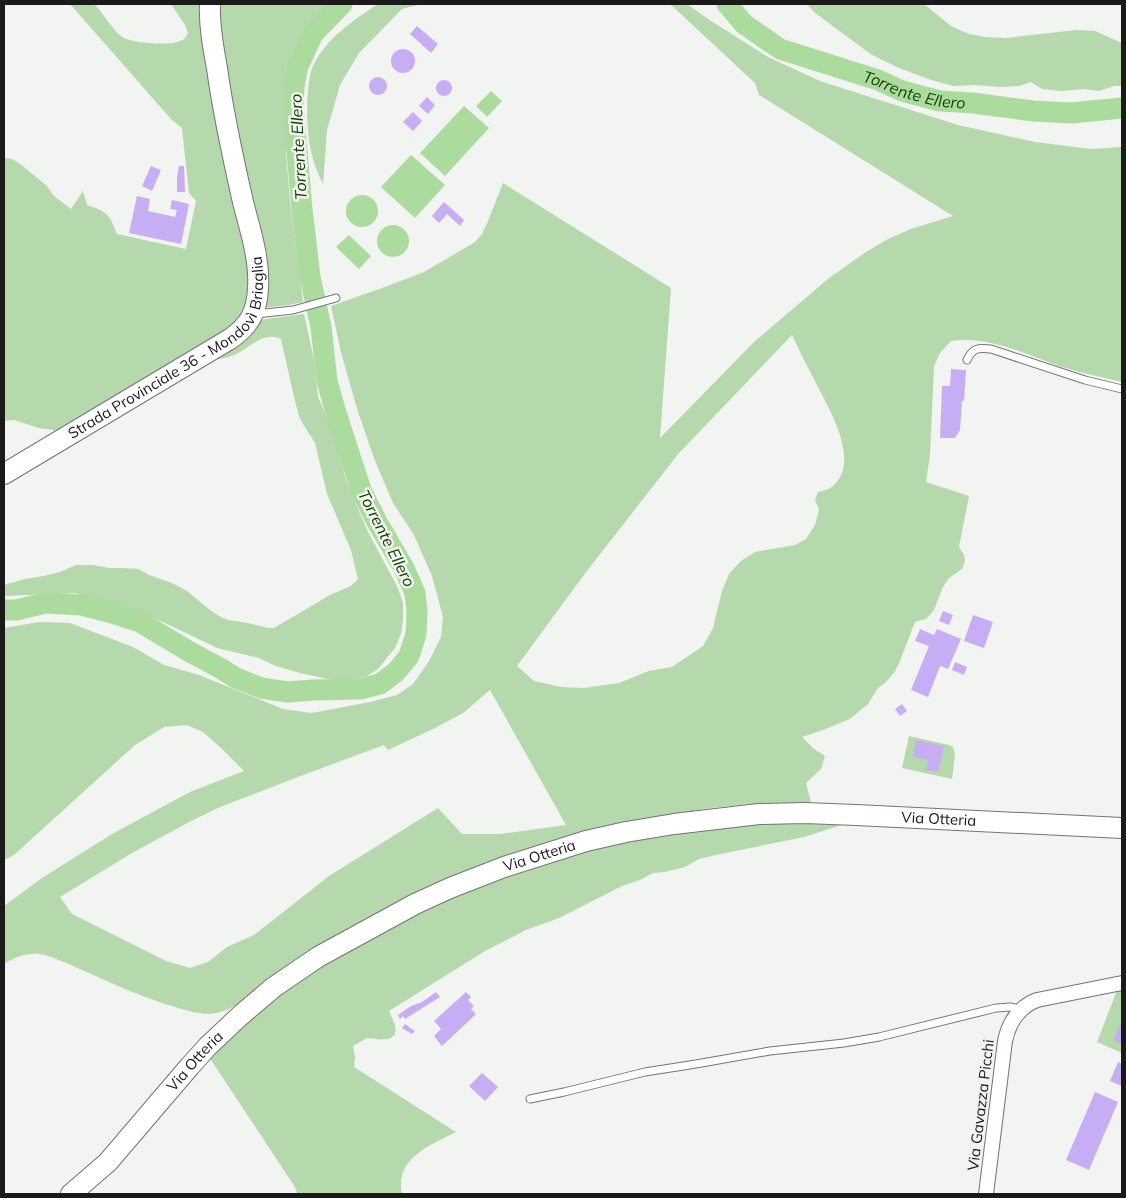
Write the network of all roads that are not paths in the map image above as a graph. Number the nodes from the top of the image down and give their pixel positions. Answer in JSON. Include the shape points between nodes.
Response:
{"nodes":[{"id":1,"x":210,"y":4,"type":"edge"},
{"id":2,"x":336,"y":298,"type":"dead end"},
{"id":3,"x":253,"y":314,"type":"junction"},
{"id":4,"x":967,"y":360,"type":"dead end"},
{"id":5,"x":1122,"y":389,"type":"edge"},
{"id":6,"x":4,"y":474,"type":"edge"},
{"id":7,"x":1122,"y":828,"type":"edge"},
{"id":8,"x":1122,"y":983,"type":"edge"},
{"id":9,"x":1021,"y":1009,"type":"junction"},
{"id":10,"x":530,"y":1099,"type":"dead end"},
{"id":11,"x":71,"y":1194,"type":"edge"},
{"id":12,"x":986,"y":1194,"type":"edge"}],
"edges":[{"from":1,"to":3,"type":"main road","name":"Strada Provinciale 36 - Mondovì Briaglia","via":[[226,125],[257,261],[258,288]]},
{"from":2,"to":3,"type":"lane","via":[[293,310]]},
{"from":3,"to":6,"type":"main road","name":"Strada Provinciale 36 - Mondovì Briaglia","via":[[230,339]]},
{"from":4,"to":5,"type":"lane","via":[[975,350],[991,349]]},
{"from":7,"to":11,"type":"main road","name":"Via Otteria","via":[[856,814],[759,814],[626,832],[504,867],[415,904],[318,957],[274,987],[208,1046],[108,1162]]},
{"from":8,"to":9,"type":"street","via":[[1042,999]]},
{"from":9,"to":10,"type":"lane","via":[[996,1008],[879,1037],[770,1050],[645,1072]]},
{"from":9,"to":12,"type":"street","name":"Via Gavazza Picchi","via":[[1010,1024],[1005,1041]]}]}
